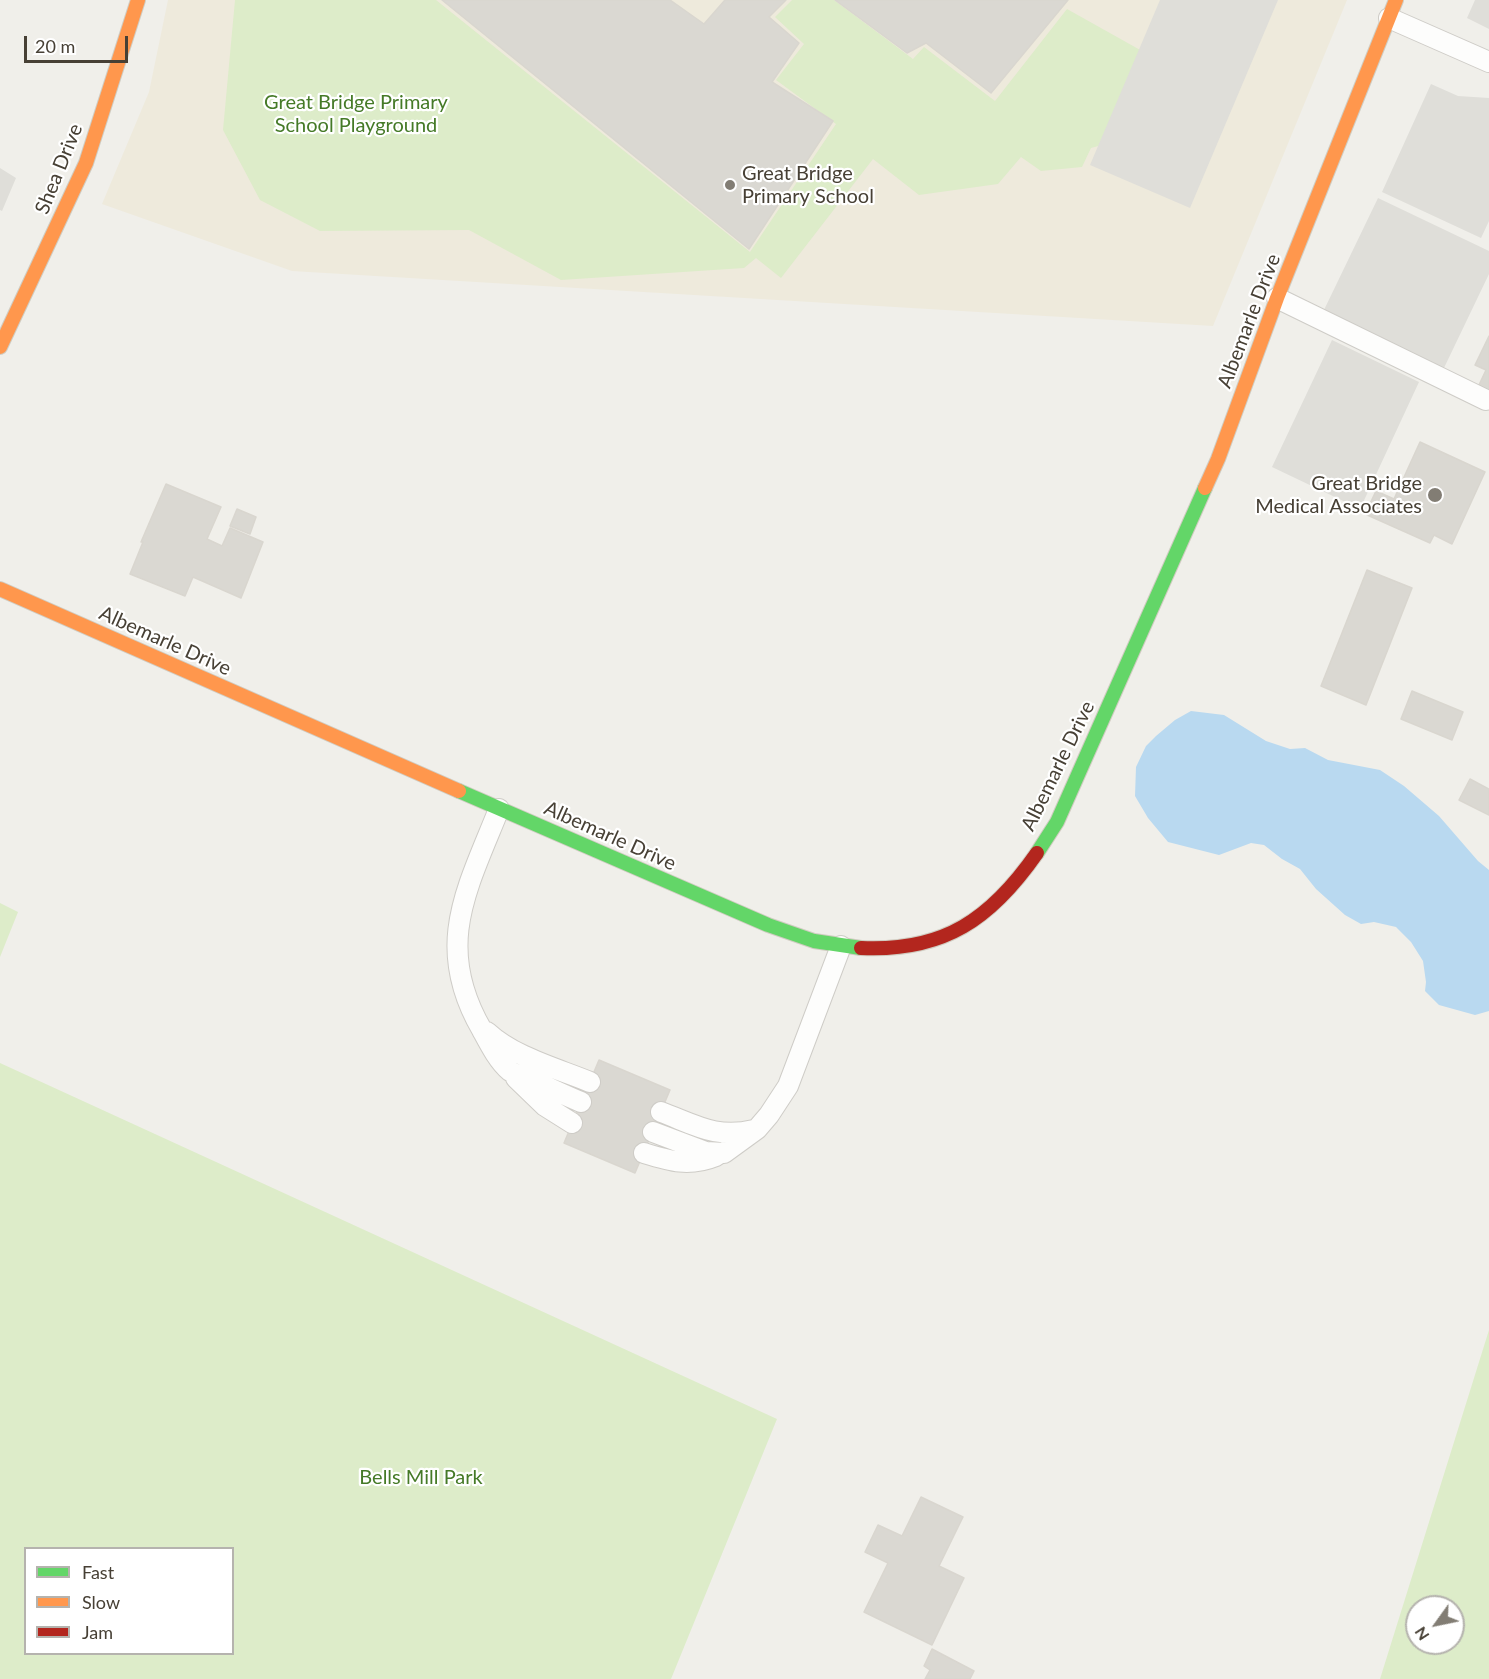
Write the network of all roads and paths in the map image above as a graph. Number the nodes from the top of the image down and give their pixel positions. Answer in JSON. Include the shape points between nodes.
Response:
{"nodes":[{"id":1,"x":138,"y":0,"type":"edge"},
{"id":2,"x":1393,"y":9,"type":"edge"},
{"id":3,"x":1489,"y":62,"type":"edge"},
{"id":4,"x":1277,"y":298,"type":"junction"},
{"id":5,"x":0,"y":347,"type":"edge"},
{"id":6,"x":1486,"y":400,"type":"dead end"},
{"id":7,"x":0,"y":589,"type":"edge"},
{"id":8,"x":499,"y":808,"type":"junction"},
{"id":9,"x":841,"y":946,"type":"junction"},
{"id":10,"x":478,"y":1023,"type":"junction"},
{"id":11,"x":510,"y":1071,"type":"junction"},
{"id":12,"x":590,"y":1082,"type":"dead end"},
{"id":13,"x":581,"y":1102,"type":"dead end"},
{"id":14,"x":661,"y":1112,"type":"dead end"},
{"id":15,"x":572,"y":1123,"type":"dead end"},
{"id":16,"x":757,"y":1129,"type":"junction"},
{"id":17,"x":653,"y":1132,"type":"dead end"},
{"id":18,"x":724,"y":1152,"type":"junction"},
{"id":19,"x":644,"y":1153,"type":"dead end"}],
"edges":[{"from":1,"to":5,"type":"street","name":"Shea Drive","via":[[86,163]]},
{"from":2,"to":3,"type":"lane"},
{"from":2,"to":4,"type":"street","name":"Albemarle Drive"},
{"from":4,"to":6,"type":"lane"},
{"from":4,"to":9,"type":"street","name":"Albemarle Drive","via":[[1218,459],[1057,822],[1029,866],[968,925],[925,943],[866,949]]},
{"from":7,"to":8,"type":"street","name":"Albemarle Drive"},
{"from":8,"to":9,"type":"street","name":"Albemarle Drive","via":[[723,907],[796,935]]},
{"from":8,"to":10,"type":"lane","via":[[458,920],[460,974]]},
{"from":9,"to":16,"type":"lane","via":[[788,1086]]},
{"from":10,"to":11,"type":"lane"},
{"from":10,"to":12,"type":"lane","via":[[505,1045]]},
{"from":11,"to":13,"type":"lane"},
{"from":11,"to":15,"type":"lane","via":[[545,1106]]},
{"from":14,"to":16,"type":"lane","via":[[716,1133]]},
{"from":16,"to":18,"type":"lane"},
{"from":17,"to":18,"type":"lane","via":[[706,1152]]},
{"from":18,"to":19,"type":"lane","via":[[705,1161],[687,1163]]}]}
